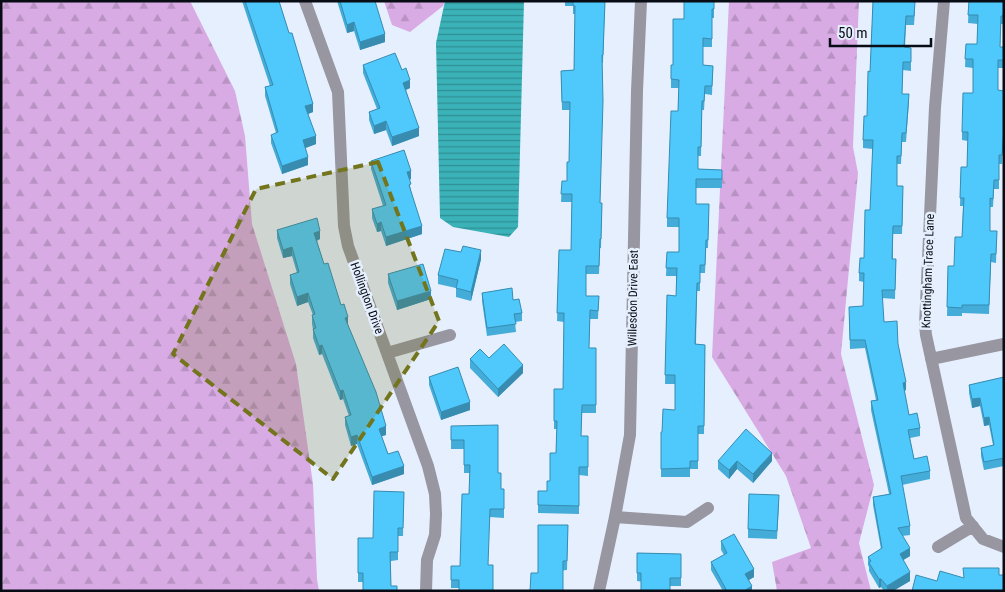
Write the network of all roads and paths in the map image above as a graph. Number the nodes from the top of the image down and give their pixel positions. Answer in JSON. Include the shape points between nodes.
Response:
{"nodes":[{"id":1,"x":305,"y":1,"type":"edge"},
{"id":2,"x":641,"y":1,"type":"edge"},
{"id":3,"x":944,"y":1,"type":"edge"},
{"id":4,"x":450,"y":335,"type":"dead end"},
{"id":5,"x":1004,"y":344,"type":"edge"},
{"id":6,"x":387,"y":353,"type":"junction"},
{"id":7,"x":932,"y":359,"type":"junction"},
{"id":8,"x":708,"y":508,"type":"dead end"},
{"id":9,"x":616,"y":517,"type":"junction"},
{"id":10,"x":973,"y":526,"type":"junction"},
{"id":11,"x":938,"y":547,"type":"dead end"},
{"id":12,"x":1004,"y":547,"type":"edge"},
{"id":13,"x":426,"y":591,"type":"edge"},
{"id":14,"x":599,"y":591,"type":"edge"}],
"edges":[{"from":1,"to":6,"type":"street","name":"Hollington Drive","via":[[338,92],[344,226],[348,246]]},
{"from":2,"to":9,"type":"street","name":"Willesdon Drive East","via":[[630,435]]},
{"from":3,"to":7,"type":"street","name":"Knottingham Trace Lane","via":[[935,108],[925,325]]},
{"from":4,"to":6,"type":"street"},
{"from":5,"to":7,"type":"street"},
{"from":6,"to":13,"type":"street","name":"Hollington Drive","via":[[435,494],[436,514],[427,560]]},
{"from":7,"to":10,"type":"street","name":"Knottingham Trace Lane","via":[[966,518]]},
{"from":8,"to":9,"type":"street","via":[[687,522]]},
{"from":9,"to":14,"type":"street","name":"Willesdon Drive East"},
{"from":10,"to":11,"type":"street"},
{"from":10,"to":12,"type":"street","name":"Knottingham Trace Lane","via":[[984,539]]}]}
